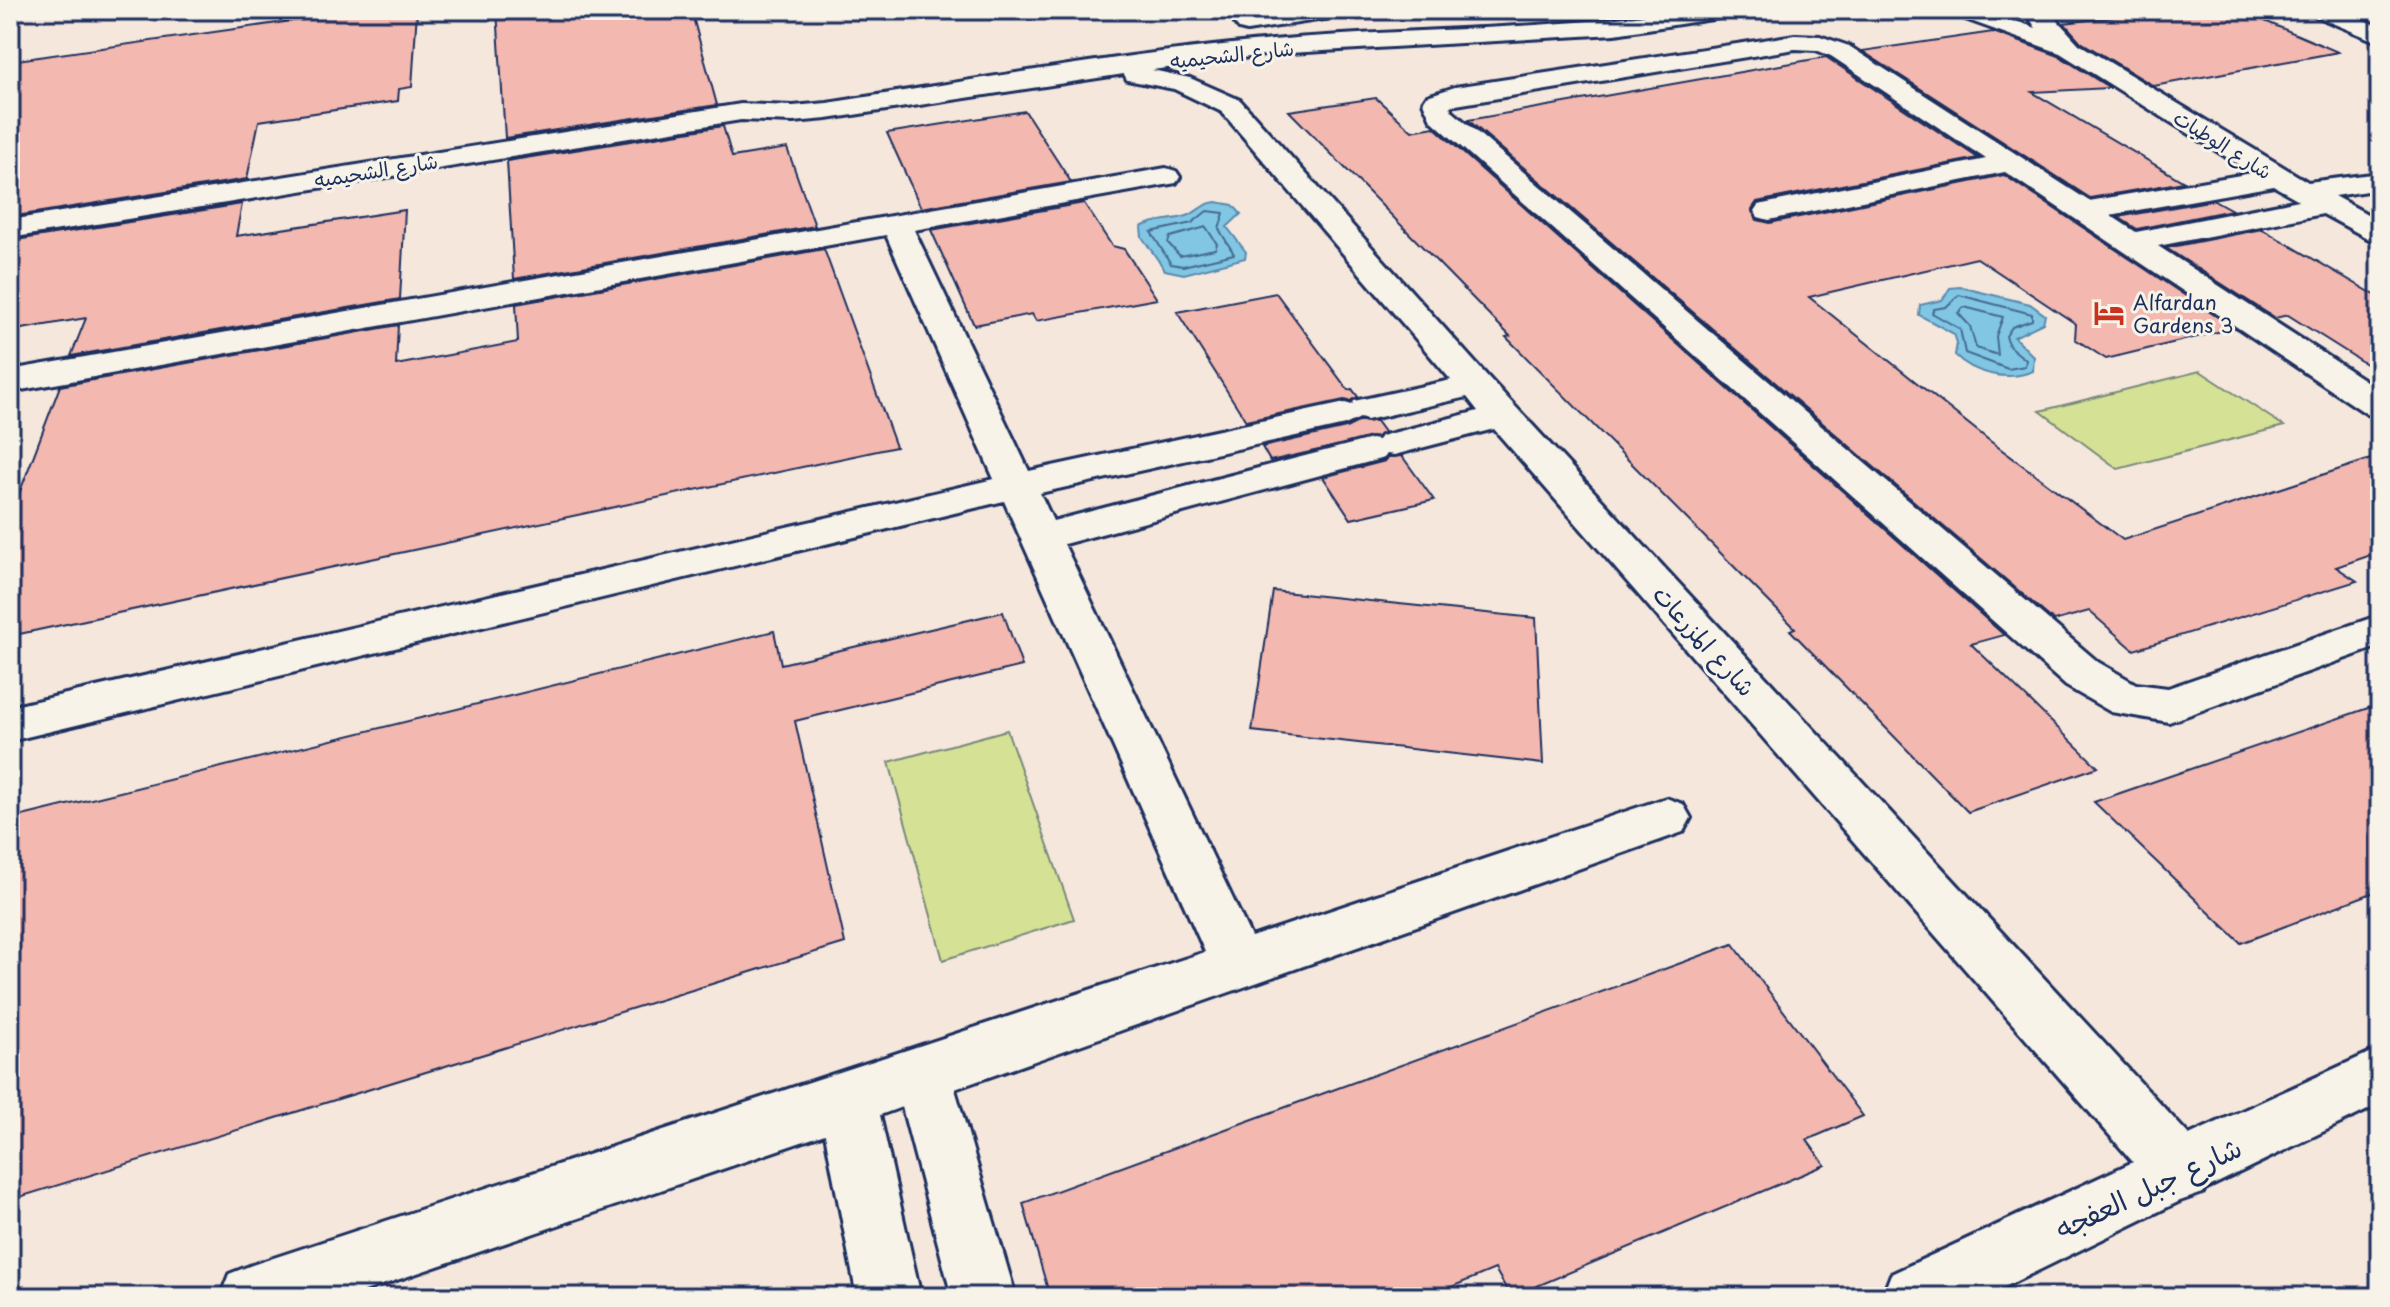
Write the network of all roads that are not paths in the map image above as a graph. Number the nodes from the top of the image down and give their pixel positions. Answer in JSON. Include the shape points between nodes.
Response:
{"nodes":[{"id":1,"x":1337,"y":10,"type":"edge"},
{"id":2,"x":1489,"y":10,"type":"edge"},
{"id":3,"x":1725,"y":10,"type":"edge"},
{"id":4,"x":1965,"y":10,"type":"edge"},
{"id":5,"x":1974,"y":10,"type":"edge"},
{"id":6,"x":2036,"y":10,"type":"edge"},
{"id":7,"x":2321,"y":10,"type":"edge"},
{"id":8,"x":1229,"y":27,"type":"dead end"},
{"id":9,"x":1539,"y":32,"type":"junction"},
{"id":10,"x":1167,"y":36,"type":"dead end"},
{"id":11,"x":2380,"y":36,"type":"edge"},
{"id":12,"x":1272,"y":47,"type":"junction"},
{"id":13,"x":2070,"y":49,"type":"junction"},
{"id":14,"x":1087,"y":71,"type":"junction"},
{"id":15,"x":1231,"y":106,"type":"junction"},
{"id":16,"x":741,"y":112,"type":"junction"},
{"id":17,"x":2009,"y":163,"type":"junction"},
{"id":18,"x":1166,"y":177,"type":"dead end"},
{"id":19,"x":2278,"y":177,"type":"junction"},
{"id":20,"x":2376,"y":181,"type":"dead end"},
{"id":21,"x":2316,"y":198,"type":"junction"},
{"id":22,"x":1769,"y":211,"type":"dead end"},
{"id":23,"x":2084,"y":211,"type":"junction"},
{"id":24,"x":897,"y":226,"type":"junction"},
{"id":25,"x":10,"y":229,"type":"edge"},
{"id":26,"x":2380,"y":233,"type":"edge"},
{"id":27,"x":2131,"y":242,"type":"junction"},
{"id":28,"x":10,"y":381,"type":"edge"},
{"id":29,"x":1489,"y":400,"type":"junction"},
{"id":30,"x":2380,"y":406,"type":"edge"},
{"id":31,"x":1018,"y":486,"type":"junction"},
{"id":32,"x":1042,"y":537,"type":"junction"},
{"id":33,"x":2380,"y":630,"type":"edge"},
{"id":34,"x":10,"y":724,"type":"edge"},
{"id":35,"x":1666,"y":818,"type":"dead end"},
{"id":36,"x":1238,"y":966,"type":"junction"},
{"id":37,"x":922,"y":1073,"type":"junction"},
{"id":38,"x":2380,"y":1075,"type":"edge"},
{"id":39,"x":847,"y":1099,"type":"junction"},
{"id":40,"x":2182,"y":1172,"type":"junction"},
{"id":41,"x":252,"y":1297,"type":"edge"},
{"id":42,"x":889,"y":1297,"type":"edge"},
{"id":43,"x":984,"y":1297,"type":"edge"},
{"id":44,"x":1914,"y":1297,"type":"edge"}],
"edges":[{"from":1,"to":8,"type":"street","name":"شارع الشحيميه"},
{"from":2,"to":9,"type":"street"},
{"from":3,"to":9,"type":"street","name":"شارع الشحيميه"},
{"from":4,"to":5,"type":"street"},
{"from":4,"to":13,"type":"street","name":"شارع الوطيات"},
{"from":6,"to":13,"type":"street","name":"شارع الوطيات"},
{"from":7,"to":11,"type":"street"},
{"from":9,"to":12,"type":"street","name":"شارع الشحيميه"},
{"from":10,"to":16,"type":"street","name":"شارع الشحيميه","via":[[796,94]]},
{"from":12,"to":14,"type":"street","name":"شارع الشحيميه"},
{"from":12,"to":15,"type":"street","via":[[1235,74],[1229,87]]},
{"from":13,"to":19,"type":"street","name":"شارع الوطيات"},
{"from":14,"to":15,"type":"street","name":"شارع المزرعات","via":[[1181,83]]},
{"from":14,"to":16,"type":"street","name":"شارع الشحيميه","via":[[827,111]]},
{"from":15,"to":29,"type":"street","name":"شارع المزرعات"},
{"from":16,"to":25,"type":"street","name":"شارع الشحيميه"},
{"from":17,"to":22,"type":"street"},
{"from":17,"to":23,"type":"street"},
{"from":17,"to":33,"type":"street","via":[[1820,43],[1795,42],[1436,102],[1440,114],[2082,674],[2127,700],[2169,705]]},
{"from":18,"to":24,"type":"street"},
{"from":19,"to":21,"type":"street","name":"شارع الوطيات"},
{"from":19,"to":23,"type":"street"},
{"from":20,"to":21,"type":"street"},
{"from":21,"to":26,"type":"street","name":"شارع الوطيات"},
{"from":21,"to":27,"type":"street"},
{"from":23,"to":27,"type":"street"},
{"from":24,"to":28,"type":"street"},
{"from":24,"to":31,"type":"street"},
{"from":27,"to":30,"type":"street"},
{"from":29,"to":31,"type":"street","via":[[1356,411]]},
{"from":29,"to":32,"type":"street","via":[[1382,447]]},
{"from":29,"to":40,"type":"street","name":"شارع المزرعات"},
{"from":31,"to":32,"type":"street"},
{"from":31,"to":34,"type":"street"},
{"from":32,"to":36,"type":"street"},
{"from":35,"to":36,"type":"street"},
{"from":36,"to":37,"type":"street"},
{"from":37,"to":39,"type":"street"},
{"from":37,"to":43,"type":"street"},
{"from":38,"to":40,"type":"street","name":"شارع جبل العفجه"},
{"from":39,"to":41,"type":"street"},
{"from":39,"to":42,"type":"street"},
{"from":40,"to":44,"type":"street","name":"شارع جبل العفجه"}]}
